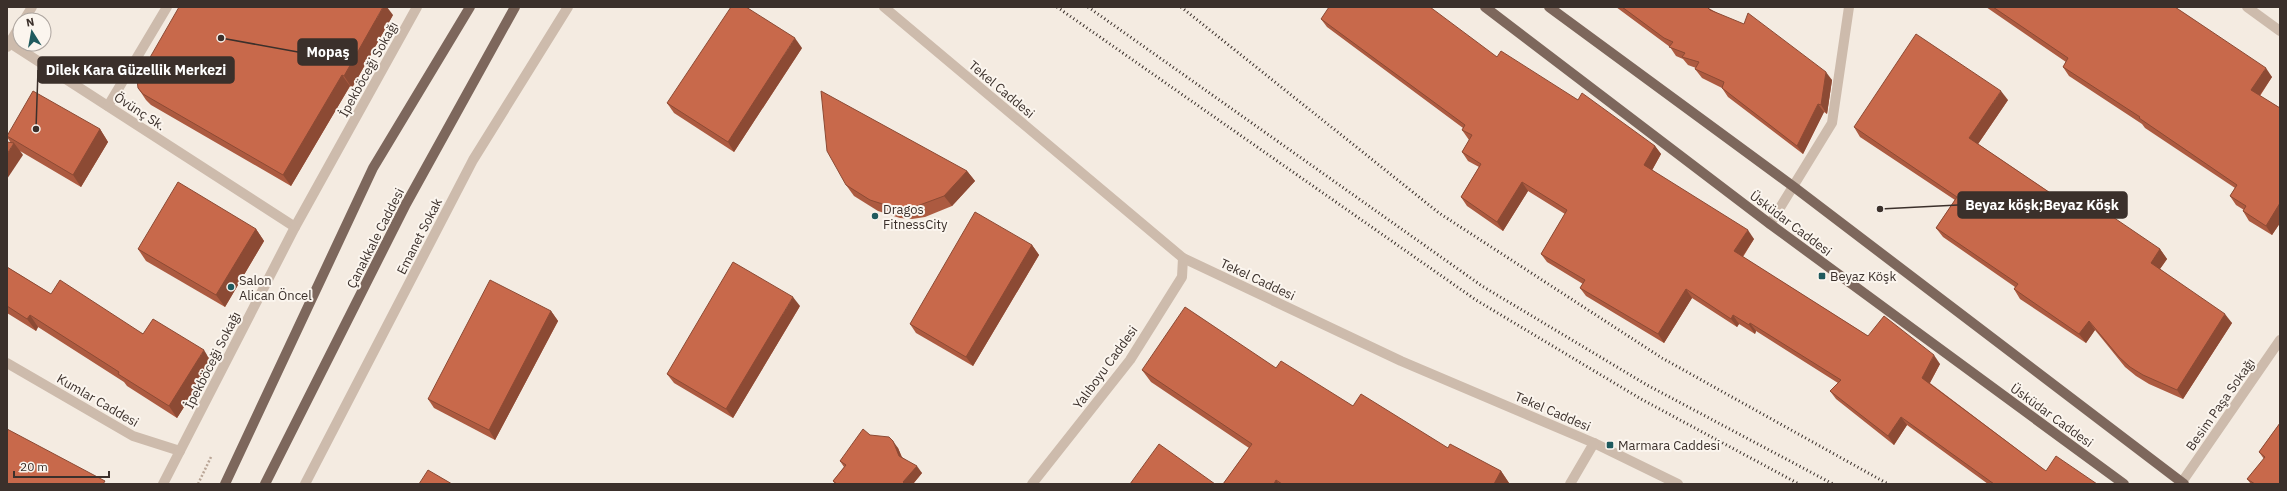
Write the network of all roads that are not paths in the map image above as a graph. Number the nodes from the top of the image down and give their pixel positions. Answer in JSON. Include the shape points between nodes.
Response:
{"nodes":[{"id":1,"x":167,"y":7,"type":"edge"},
{"id":2,"x":417,"y":7,"type":"edge"},
{"id":3,"x":470,"y":7,"type":"edge"},
{"id":4,"x":515,"y":7,"type":"edge"},
{"id":5,"x":568,"y":7,"type":"edge"},
{"id":6,"x":884,"y":7,"type":"edge"},
{"id":7,"x":1485,"y":7,"type":"edge"},
{"id":8,"x":1549,"y":7,"type":"edge"},
{"id":9,"x":1849,"y":7,"type":"edge"},
{"id":10,"x":2247,"y":7,"type":"edge"},
{"id":11,"x":2280,"y":32,"type":"edge"},
{"id":12,"x":8,"y":45,"type":"edge"},
{"id":13,"x":108,"y":106,"type":"junction"},
{"id":14,"x":1794,"y":187,"type":"junction"},
{"id":15,"x":1770,"y":224,"type":"junction"},
{"id":16,"x":295,"y":227,"type":"junction"},
{"id":17,"x":1183,"y":258,"type":"junction"},
{"id":18,"x":2280,"y":340,"type":"edge"},
{"id":19,"x":7,"y":363,"type":"edge"},
{"id":20,"x":1594,"y":443,"type":"junction"},
{"id":21,"x":180,"y":451,"type":"junction"},
{"id":22,"x":227,"y":480,"type":"edge"},
{"id":23,"x":2182,"y":483,"type":"edge"},
{"id":24,"x":164,"y":484,"type":"edge"},
{"id":25,"x":265,"y":484,"type":"edge"},
{"id":26,"x":305,"y":484,"type":"edge"},
{"id":27,"x":1032,"y":484,"type":"edge"},
{"id":28,"x":1570,"y":484,"type":"edge"},
{"id":29,"x":1678,"y":484,"type":"edge"},
{"id":30,"x":2124,"y":484,"type":"edge"}],
"edges":[{"from":1,"to":13,"type":"street"},
{"from":2,"to":16,"type":"street","name":"İpekböceği Sokağı"},
{"from":3,"to":22,"type":"main road","via":[[373,168]]},
{"from":4,"to":25,"type":"main road","name":"Çanakkale Caddesi","via":[[406,204]]},
{"from":5,"to":26,"type":"street","name":"Emanet Sokak","via":[[474,160]]},
{"from":6,"to":17,"type":"street","name":"Tekel Caddesi"},
{"from":7,"to":15,"type":"main road","name":"Üsküdar Caddesi"},
{"from":8,"to":14,"type":"main road","name":"Üsküdar Caddesi"},
{"from":9,"to":14,"type":"street","via":[[1832,123]]},
{"from":10,"to":11,"type":"street"},
{"from":12,"to":13,"type":"street","name":"Övünç Sk."},
{"from":13,"to":16,"type":"street","name":"Övünç Sk."},
{"from":14,"to":15,"type":"street"},
{"from":14,"to":23,"type":"main road","name":"Üsküdar Caddesi"},
{"from":15,"to":30,"type":"main road","name":"Üsküdar Caddesi"},
{"from":16,"to":21,"type":"street","name":"İpekböceği Sokağı"},
{"from":17,"to":20,"type":"street","name":"Tekel Caddesi","via":[[1401,361]]},
{"from":17,"to":27,"type":"street","name":"Yalıboyu Caddesi","via":[[1182,277],[1130,360]]},
{"from":18,"to":23,"type":"street","name":"Besim Paşa Sokağı"},
{"from":19,"to":21,"type":"street","name":"Kumlar Caddesi","via":[[133,436]]},
{"from":20,"to":28,"type":"street"},
{"from":20,"to":29,"type":"street","name":"Tekel Caddesi"},
{"from":21,"to":24,"type":"street","name":"İpekböceği Sokağı"}]}
